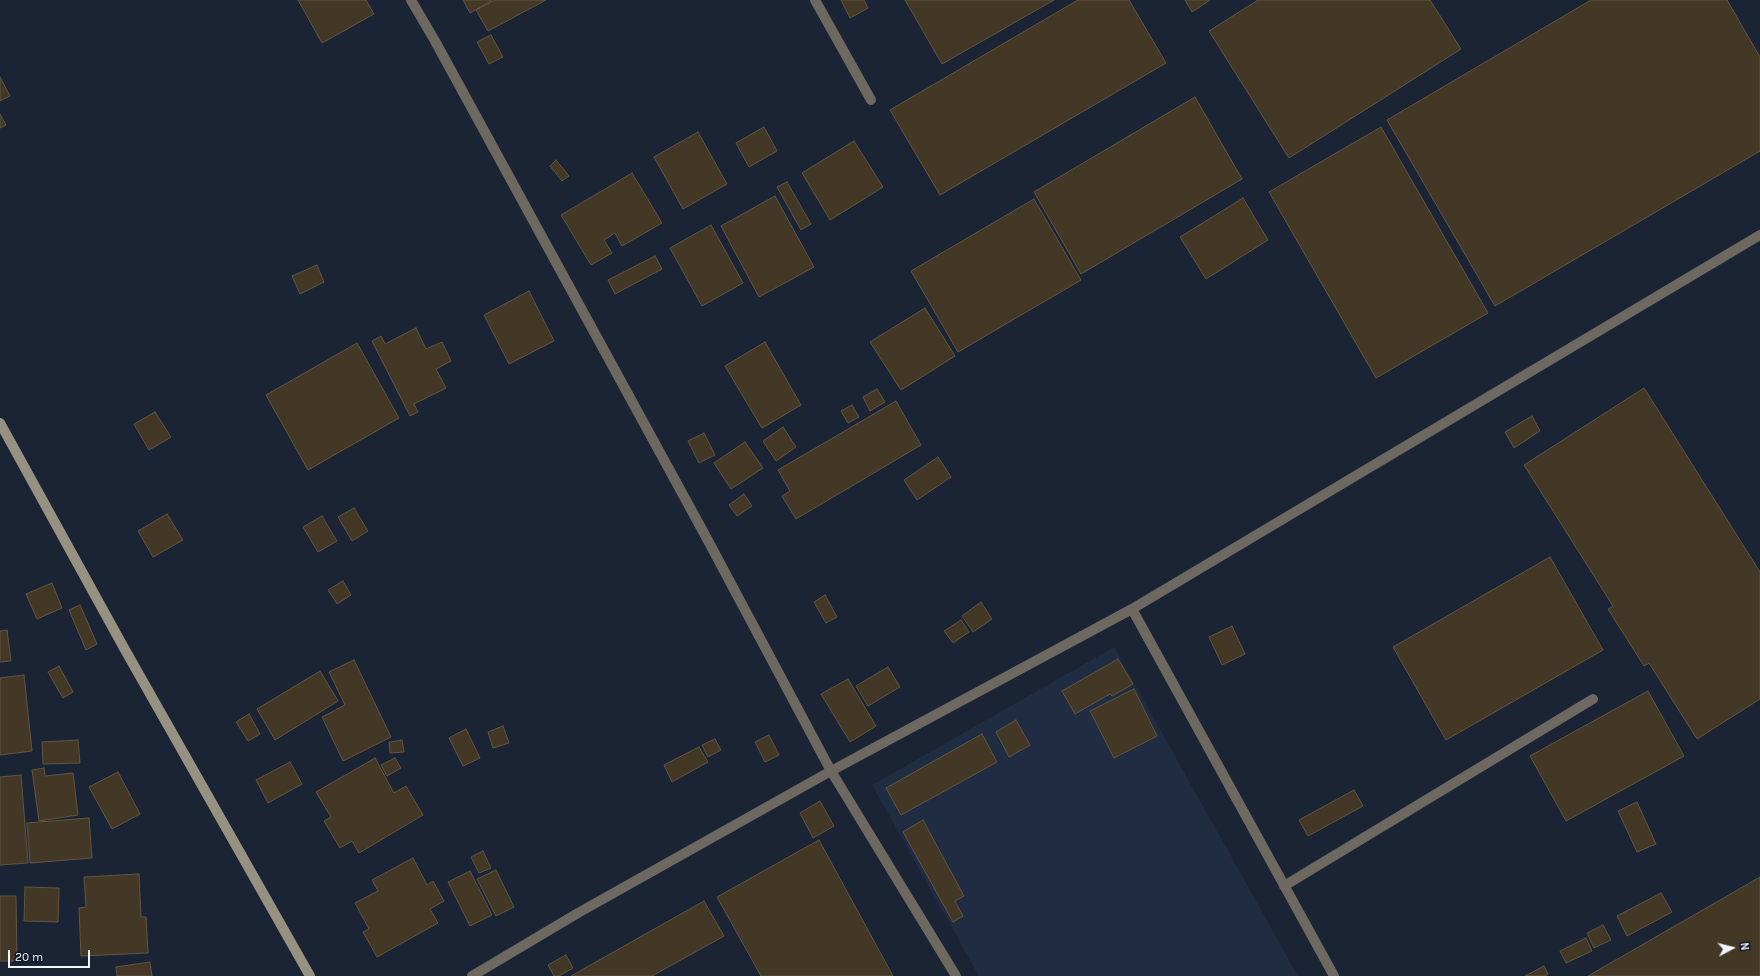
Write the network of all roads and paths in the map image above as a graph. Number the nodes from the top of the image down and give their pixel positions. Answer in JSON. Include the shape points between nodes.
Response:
{"nodes":[{"id":1,"x":411,"y":0,"type":"edge"},
{"id":2,"x":816,"y":0,"type":"edge"},
{"id":3,"x":871,"y":100,"type":"dead end"},
{"id":4,"x":1760,"y":235,"type":"edge"},
{"id":5,"x":0,"y":423,"type":"edge"},
{"id":6,"x":1132,"y":609,"type":"junction"},
{"id":7,"x":1593,"y":699,"type":"dead end"},
{"id":8,"x":831,"y":771,"type":"junction"},
{"id":9,"x":1284,"y":886,"type":"junction"},
{"id":10,"x":310,"y":976,"type":"edge"},
{"id":11,"x":472,"y":976,"type":"edge"},
{"id":12,"x":956,"y":976,"type":"edge"},
{"id":13,"x":1334,"y":976,"type":"edge"}],
"edges":[{"from":1,"to":8,"type":"street","via":[[694,514]]},
{"from":2,"to":3,"type":"street"},
{"from":4,"to":6,"type":"street"},
{"from":5,"to":10,"type":"street"},
{"from":6,"to":8,"type":"street"},
{"from":6,"to":9,"type":"street"},
{"from":7,"to":9,"type":"street"},
{"from":8,"to":11,"type":"street","via":[[585,909]]},
{"from":8,"to":12,"type":"street"},
{"from":9,"to":13,"type":"street"}]}
